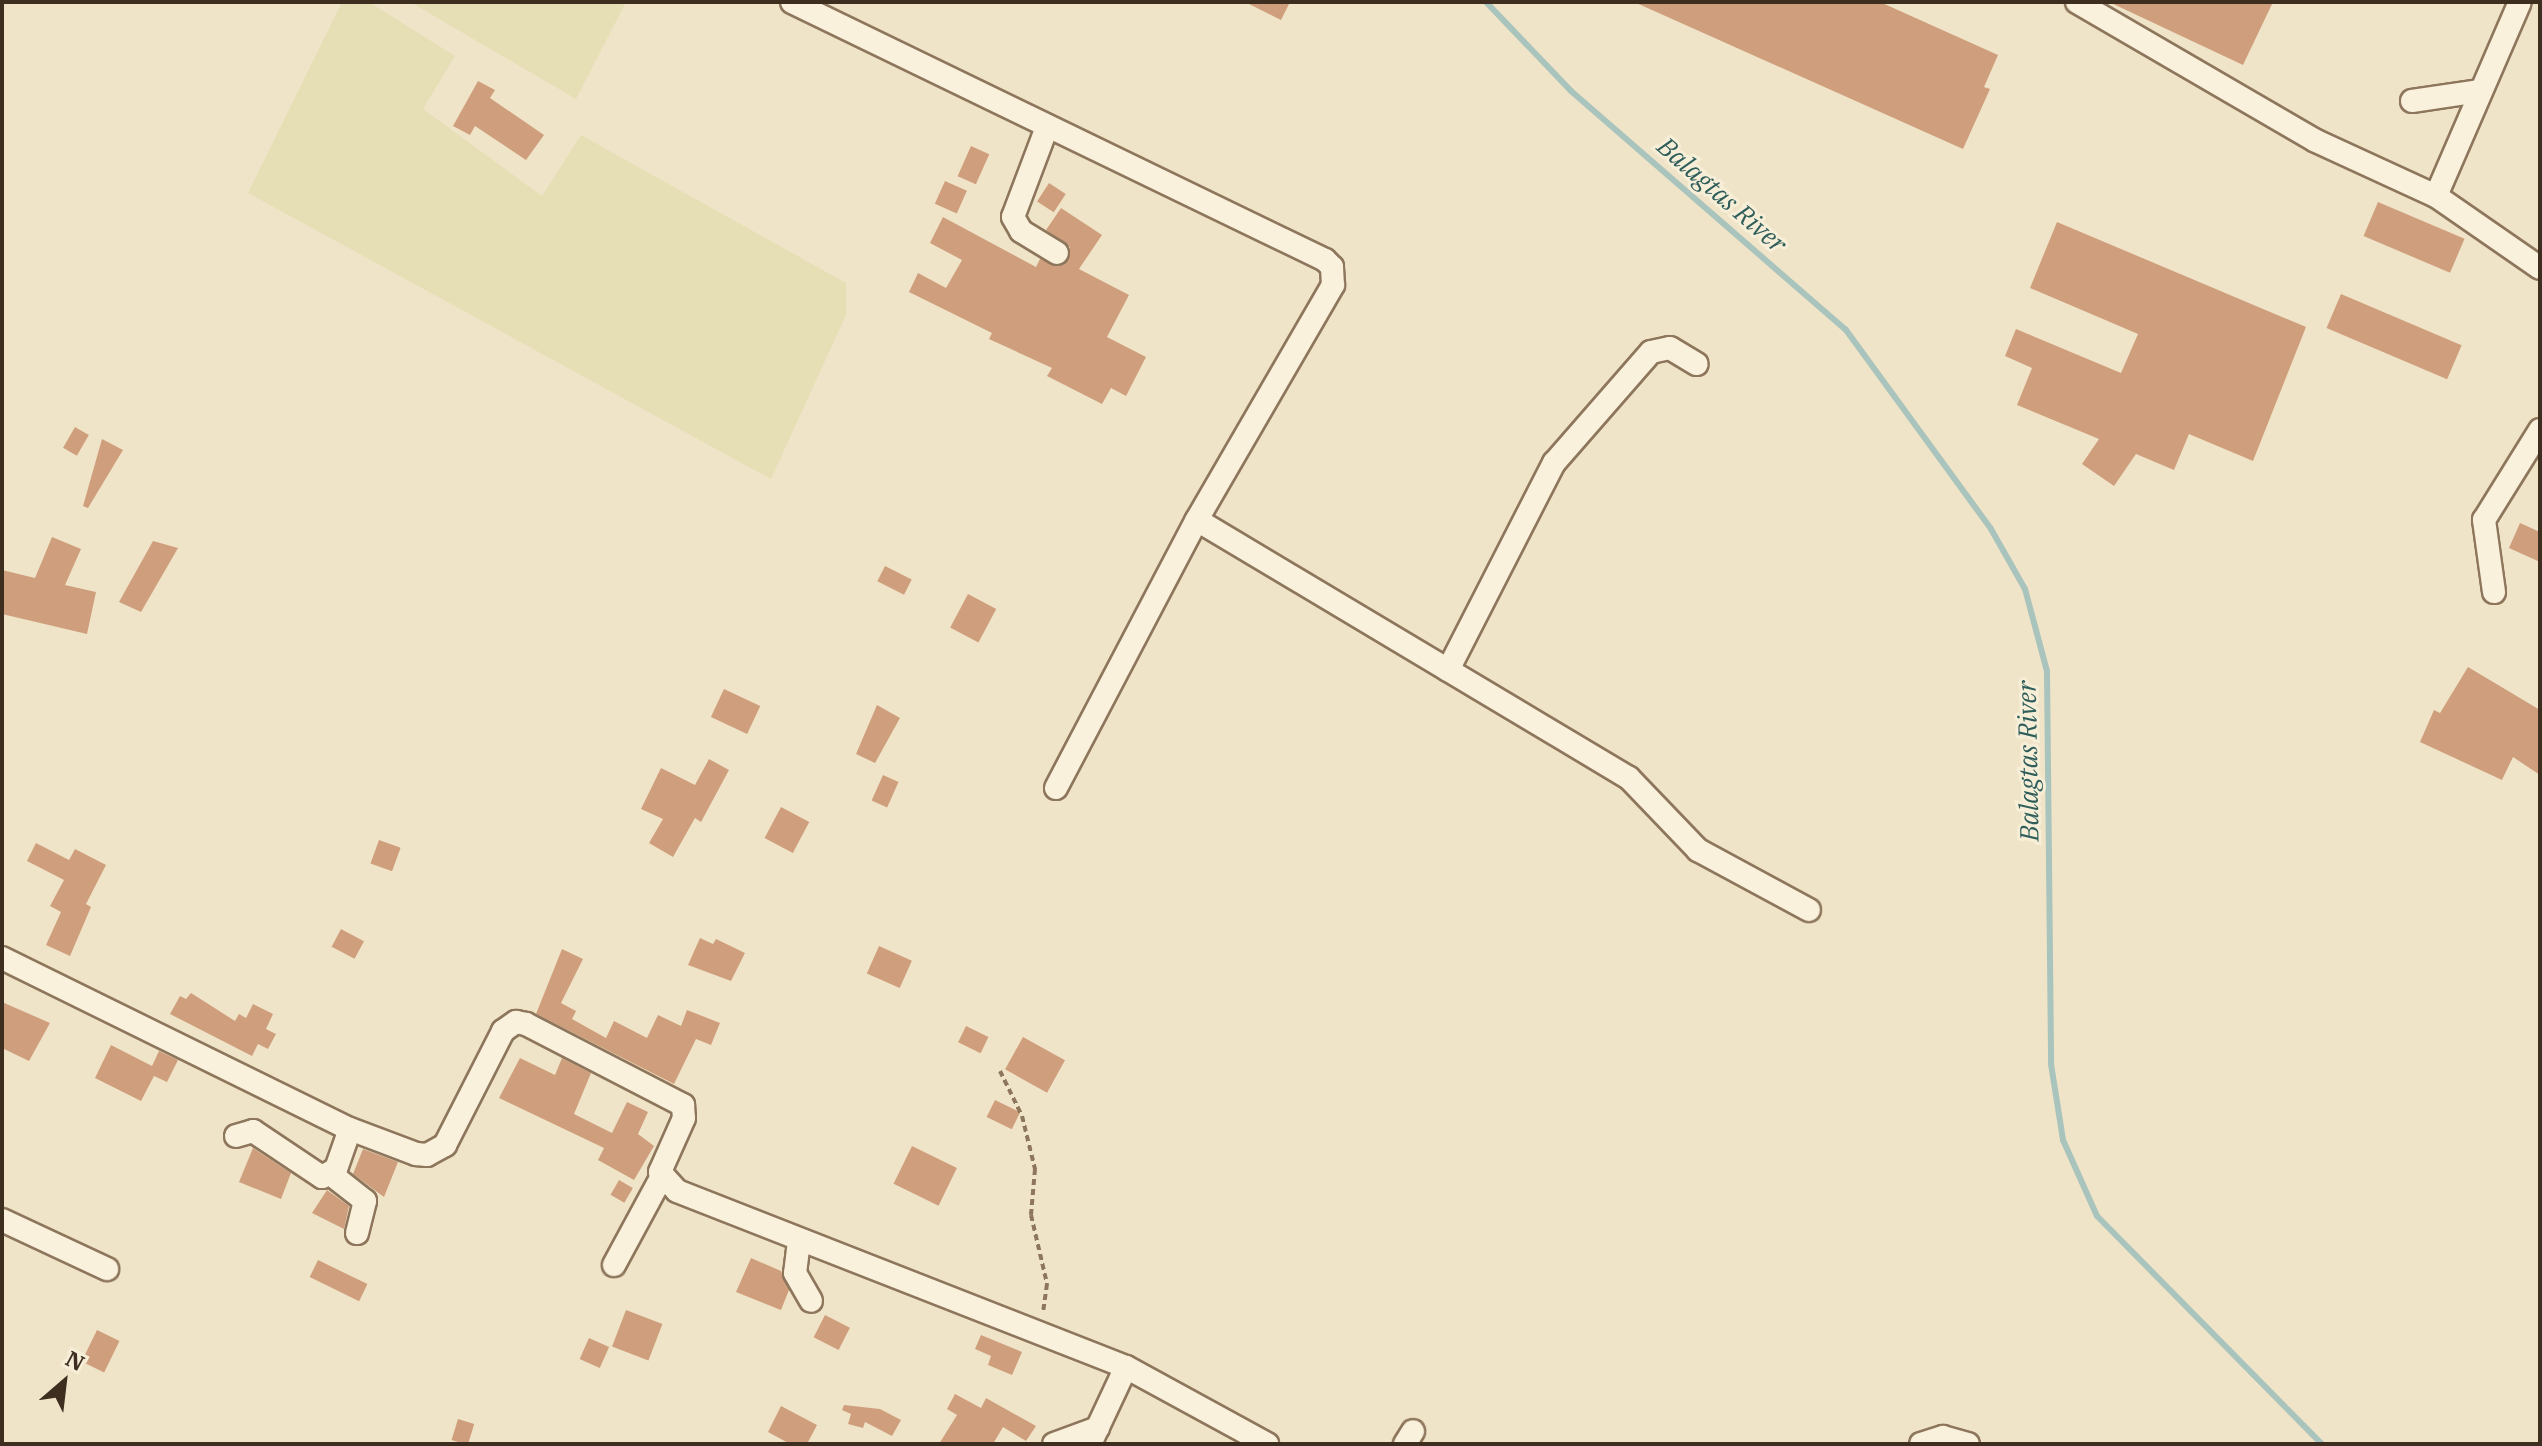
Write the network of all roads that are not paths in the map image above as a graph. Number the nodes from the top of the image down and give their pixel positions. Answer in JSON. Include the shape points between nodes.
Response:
{"nodes":[{"id":1,"x":792,"y":2,"type":"edge"},
{"id":2,"x":2077,"y":2,"type":"edge"},
{"id":3,"x":2520,"y":2,"type":"edge"},
{"id":4,"x":2480,"y":91,"type":"junction"},
{"id":5,"x":2412,"y":101,"type":"dead end"},
{"id":6,"x":1047,"y":127,"type":"junction"},
{"id":7,"x":2436,"y":196,"type":"junction"},
{"id":8,"x":1057,"y":253,"type":"dead end"},
{"id":9,"x":2540,"y":268,"type":"edge"},
{"id":10,"x":1697,"y":364,"type":"dead end"},
{"id":11,"x":2540,"y":430,"type":"edge"},
{"id":12,"x":1197,"y":520,"type":"junction"},
{"id":13,"x":2494,"y":592,"type":"dead end"},
{"id":14,"x":1448,"y":670,"type":"junction"},
{"id":15,"x":1056,"y":788,"type":"dead end"},
{"id":16,"x":1809,"y":910,"type":"dead end"},
{"id":17,"x":2,"y":958,"type":"edge"},
{"id":18,"x":350,"y":1129,"type":"junction"},
{"id":19,"x":236,"y":1136,"type":"dead end"},
{"id":20,"x":332,"y":1175,"type":"junction"},
{"id":21,"x":661,"y":1178,"type":"junction"},
{"id":22,"x":2,"y":1220,"type":"edge"},
{"id":23,"x":357,"y":1233,"type":"dead end"},
{"id":24,"x":799,"y":1241,"type":"junction"},
{"id":25,"x":614,"y":1265,"type":"dead end"},
{"id":26,"x":107,"y":1269,"type":"dead end"},
{"id":27,"x":811,"y":1301,"type":"dead end"},
{"id":28,"x":1126,"y":1367,"type":"junction"},
{"id":29,"x":1094,"y":1436,"type":"edge"},
{"id":30,"x":1054,"y":1444,"type":"edge"},
{"id":31,"x":1267,"y":1444,"type":"edge"},
{"id":32,"x":1921,"y":1444,"type":"edge"},
{"id":33,"x":1968,"y":1444,"type":"edge"}],
"edges":[{"from":1,"to":6,"type":"street"},
{"from":2,"to":7,"type":"street","via":[[2314,140]]},
{"from":3,"to":4,"type":"street"},
{"from":4,"to":5,"type":"street"},
{"from":4,"to":7,"type":"street"},
{"from":6,"to":8,"type":"street","via":[[1013,217],[1021,231]]},
{"from":6,"to":12,"type":"street","via":[[1332,267],[1333,285]]},
{"from":7,"to":9,"type":"street"},
{"from":10,"to":14,"type":"street","via":[[1670,348],[1651,352],[1554,463]]},
{"from":11,"to":13,"type":"street","via":[[2484,520]]},
{"from":12,"to":14,"type":"street"},
{"from":12,"to":15,"type":"street"},
{"from":14,"to":16,"type":"street","via":[[1629,778],[1698,850]]},
{"from":17,"to":18,"type":"street"},
{"from":18,"to":20,"type":"street"},
{"from":18,"to":21,"type":"street","via":[[416,1154],[437,1152],[503,1031],[516,1022],[683,1105],[684,1118]]},
{"from":19,"to":20,"type":"street","via":[[253,1131],[307,1171]]},
{"from":20,"to":23,"type":"street","via":[[365,1201]]},
{"from":21,"to":24,"type":"street","via":[[677,1191]]},
{"from":21,"to":25,"type":"street"},
{"from":22,"to":26,"type":"street"},
{"from":24,"to":27,"type":"street","via":[[795,1273]]},
{"from":24,"to":28,"type":"street"},
{"from":28,"to":29,"type":"street"},
{"from":28,"to":31,"type":"street"},
{"from":29,"to":30,"type":"street"},
{"from":32,"to":33,"type":"street","via":[[1943,1437]]}]}
